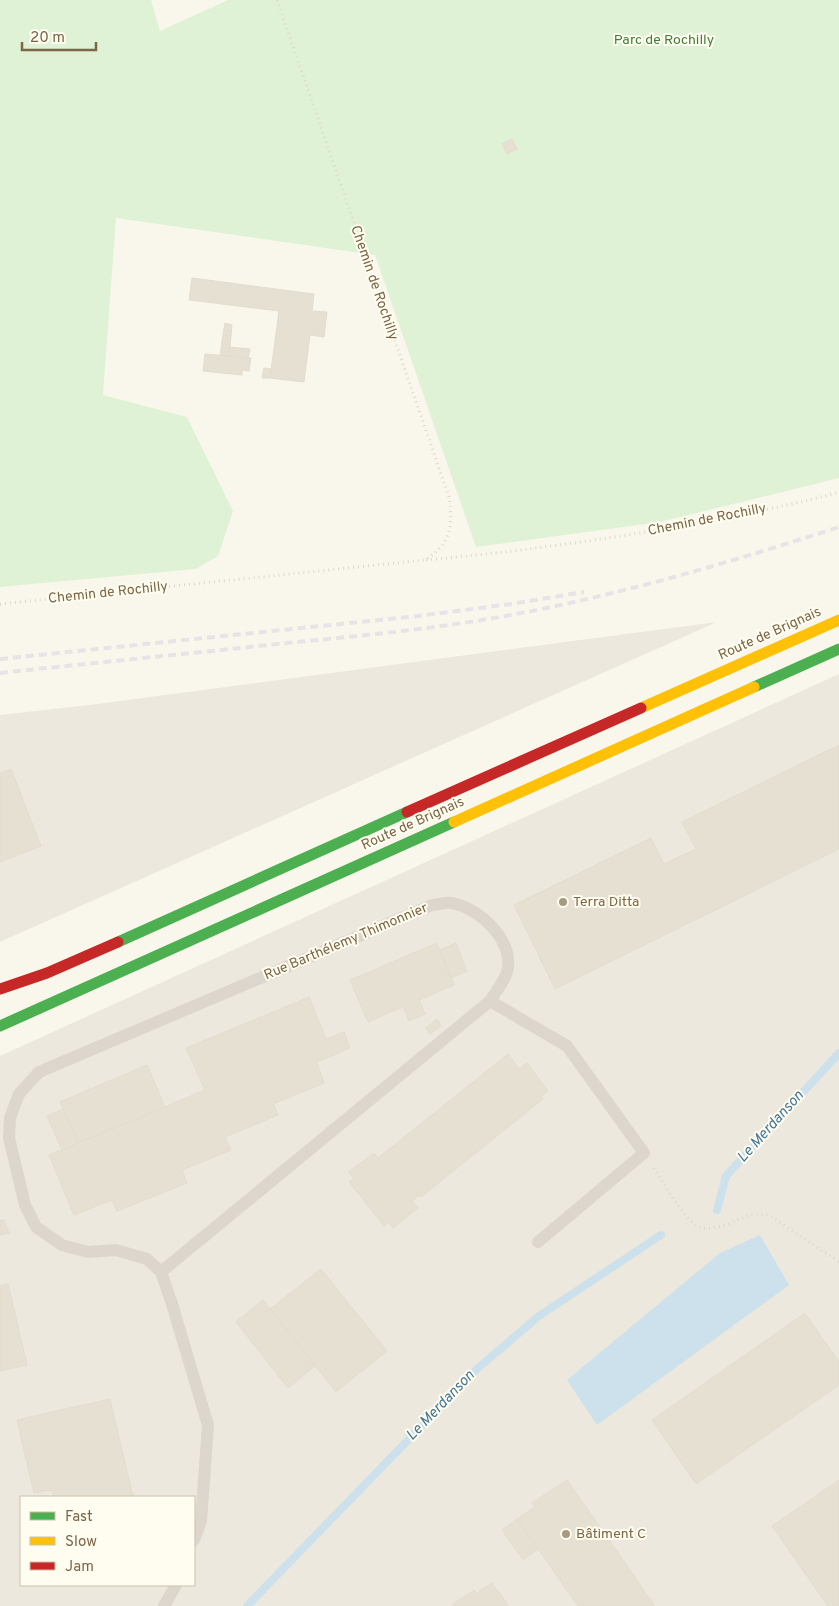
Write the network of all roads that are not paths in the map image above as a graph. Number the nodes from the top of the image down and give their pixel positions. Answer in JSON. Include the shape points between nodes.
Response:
{"nodes":[{"id":1,"x":839,"y":620,"type":"edge"},
{"id":2,"x":839,"y":649,"type":"edge"},
{"id":3,"x":0,"y":989,"type":"edge"},
{"id":4,"x":490,"y":1001,"type":"junction"},
{"id":5,"x":0,"y":1026,"type":"edge"},
{"id":6,"x":538,"y":1242,"type":"dead end"},
{"id":7,"x":161,"y":1272,"type":"junction"},
{"id":8,"x":195,"y":1537,"type":"edge"},
{"id":9,"x":175,"y":1586,"type":"edge"},
{"id":10,"x":164,"y":1606,"type":"edge"}],
"edges":[{"from":1,"to":3,"type":"main road","name":"Route de Brignais","via":[[114,944]]},
{"from":2,"to":5,"type":"main road","name":"Route de Brignais"},
{"from":4,"to":6,"type":"lane","via":[[567,1046],[644,1153]]},
{"from":4,"to":7,"type":"lane","name":"Rue Barthélemy Thimonnier"},
{"from":4,"to":7,"type":"lane","name":"Rue Barthélemy Thimonnier","via":[[506,974],[508,957],[503,942],[496,930],[478,915],[451,903],[432,906],[38,1072],[19,1094],[10,1118],[9,1138],[25,1205],[36,1227],[62,1245],[88,1252],[116,1250],[147,1259]]},
{"from":7,"to":8,"type":"lane","via":[[208,1426],[201,1521]]},
{"from":9,"to":10,"type":"lane"}]}
